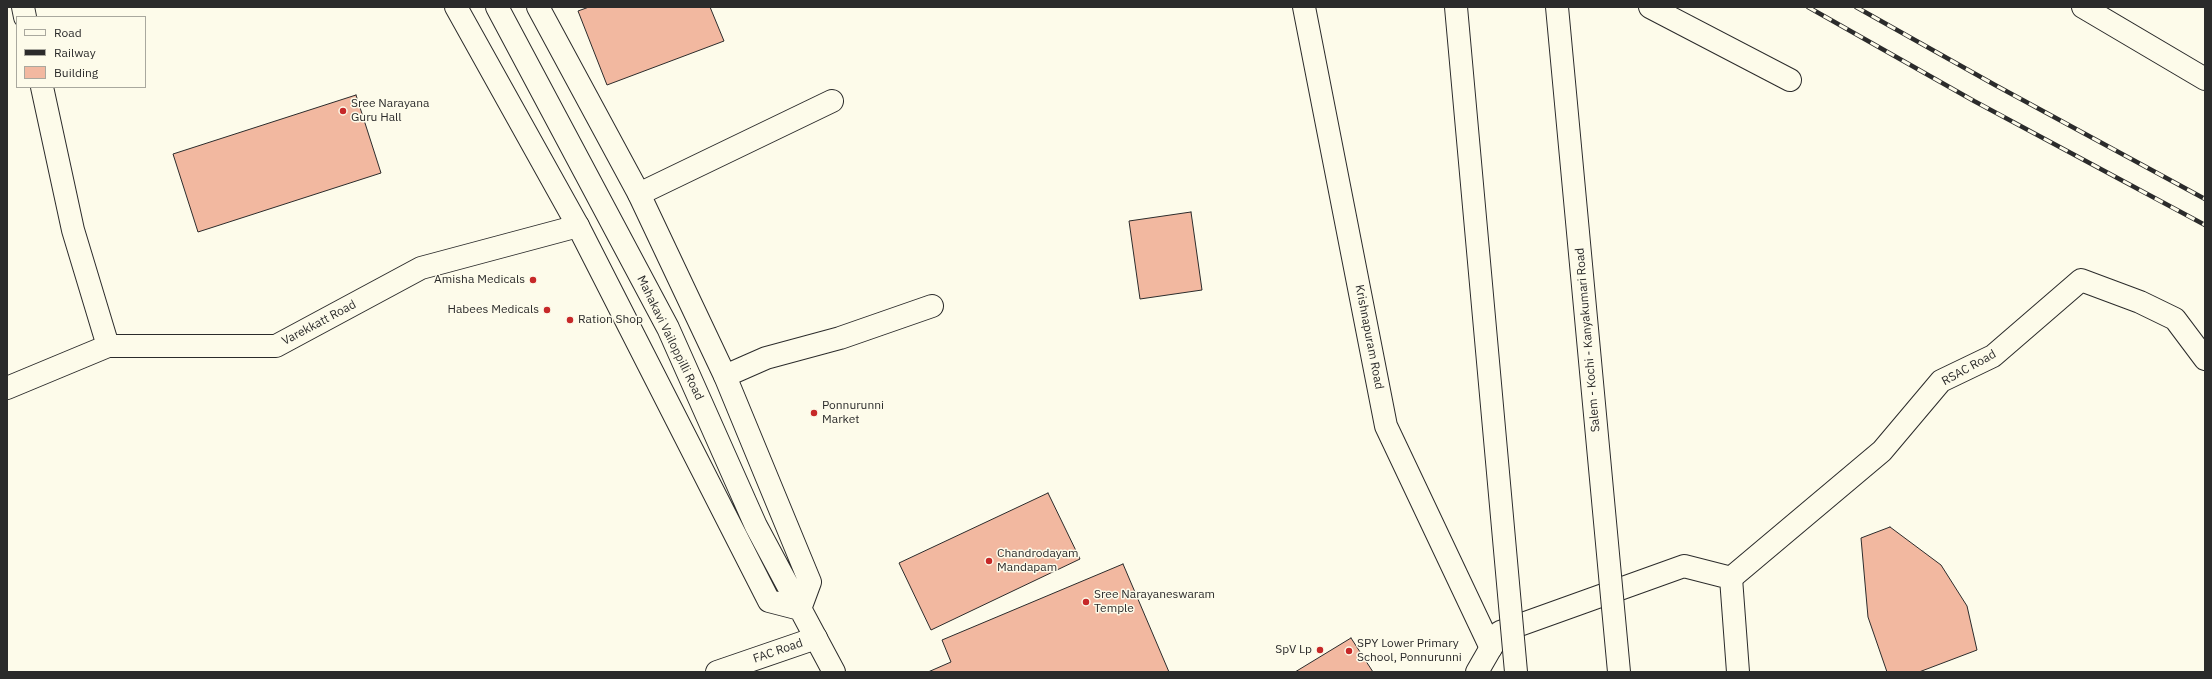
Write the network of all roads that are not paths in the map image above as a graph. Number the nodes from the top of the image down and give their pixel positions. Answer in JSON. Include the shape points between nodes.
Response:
{"nodes":[{"id":1,"x":456,"y":7,"type":"edge"},
{"id":2,"x":497,"y":7,"type":"edge"},
{"id":3,"x":538,"y":7,"type":"edge"},
{"id":4,"x":1304,"y":7,"type":"edge"},
{"id":5,"x":1456,"y":7,"type":"edge"},
{"id":6,"x":1558,"y":7,"type":"edge"},
{"id":7,"x":1650,"y":7,"type":"edge"},
{"id":8,"x":2082,"y":7,"type":"edge"},
{"id":9,"x":2205,"y":79,"type":"edge"},
{"id":10,"x":1790,"y":80,"type":"dead end"},
{"id":11,"x":42,"y":88,"type":"edge"},
{"id":12,"x":832,"y":101,"type":"dead end"},
{"id":13,"x":639,"y":194,"type":"junction"},
{"id":14,"x":578,"y":226,"type":"junction"},
{"id":15,"x":932,"y":306,"type":"dead end"},
{"id":16,"x":108,"y":346,"type":"junction"},
{"id":17,"x":2205,"y":359,"type":"edge"},
{"id":18,"x":725,"y":376,"type":"junction"},
{"id":19,"x":7,"y":388,"type":"edge"},
{"id":20,"x":1731,"y":578,"type":"junction"},
{"id":21,"x":800,"y":609,"type":"junction"},
{"id":22,"x":816,"y":638,"type":"junction"},
{"id":23,"x":1491,"y":648,"type":"junction"},
{"id":24,"x":717,"y":672,"type":"edge"},
{"id":25,"x":834,"y":672,"type":"edge"},
{"id":26,"x":1477,"y":672,"type":"edge"},
{"id":27,"x":1516,"y":672,"type":"edge"},
{"id":28,"x":1619,"y":672,"type":"edge"},
{"id":29,"x":1738,"y":672,"type":"edge"}],
"edges":[{"from":1,"to":14,"type":"main road"},
{"from":2,"to":21,"type":"main road","name":"Mahakavi Vailoppilli Road","via":[[668,328],[756,526]]},
{"from":3,"to":13,"type":"main road"},
{"from":4,"to":23,"type":"main road","name":"Krishnapuram Road","via":[[1386,426]]},
{"from":5,"to":27,"type":"main road","bridge":true},
{"from":6,"to":28,"type":"main road","name":"Salem - Kochi - Kanyakumari Road","bridge":true},
{"from":7,"to":10,"type":"main road"},
{"from":8,"to":9,"type":"main road"},
{"from":11,"to":16,"type":"main road","via":[[73,230]]},
{"from":12,"to":13,"type":"main road"},
{"from":13,"to":18,"type":"main road"},
{"from":14,"to":16,"type":"main road","name":"Varekkatt Road","via":[[422,268],[276,346]]},
{"from":14,"to":21,"type":"main road","via":[[769,601]]},
{"from":15,"to":18,"type":"main road","via":[[840,338],[766,358]]},
{"from":16,"to":19,"type":"main road","name":"Varekkatt Road"},
{"from":17,"to":20,"type":"main road","name":"RSAC Road","via":[[2175,319],[2140,302],[2081,280],[1993,356],[1941,381],[1882,451]]},
{"from":18,"to":21,"type":"main road","via":[[810,582]]},
{"from":20,"to":23,"type":"main road","via":[[1684,566],[1500,632]]},
{"from":20,"to":29,"type":"main road"},
{"from":21,"to":22,"type":"main road","name":"Mahakavi Vailoppilli Road"},
{"from":22,"to":24,"type":"main road","name":"FAC Road"},
{"from":22,"to":25,"type":"main road","name":"Mahakavi Vailoppilli Road"},
{"from":23,"to":26,"type":"main road"}]}
